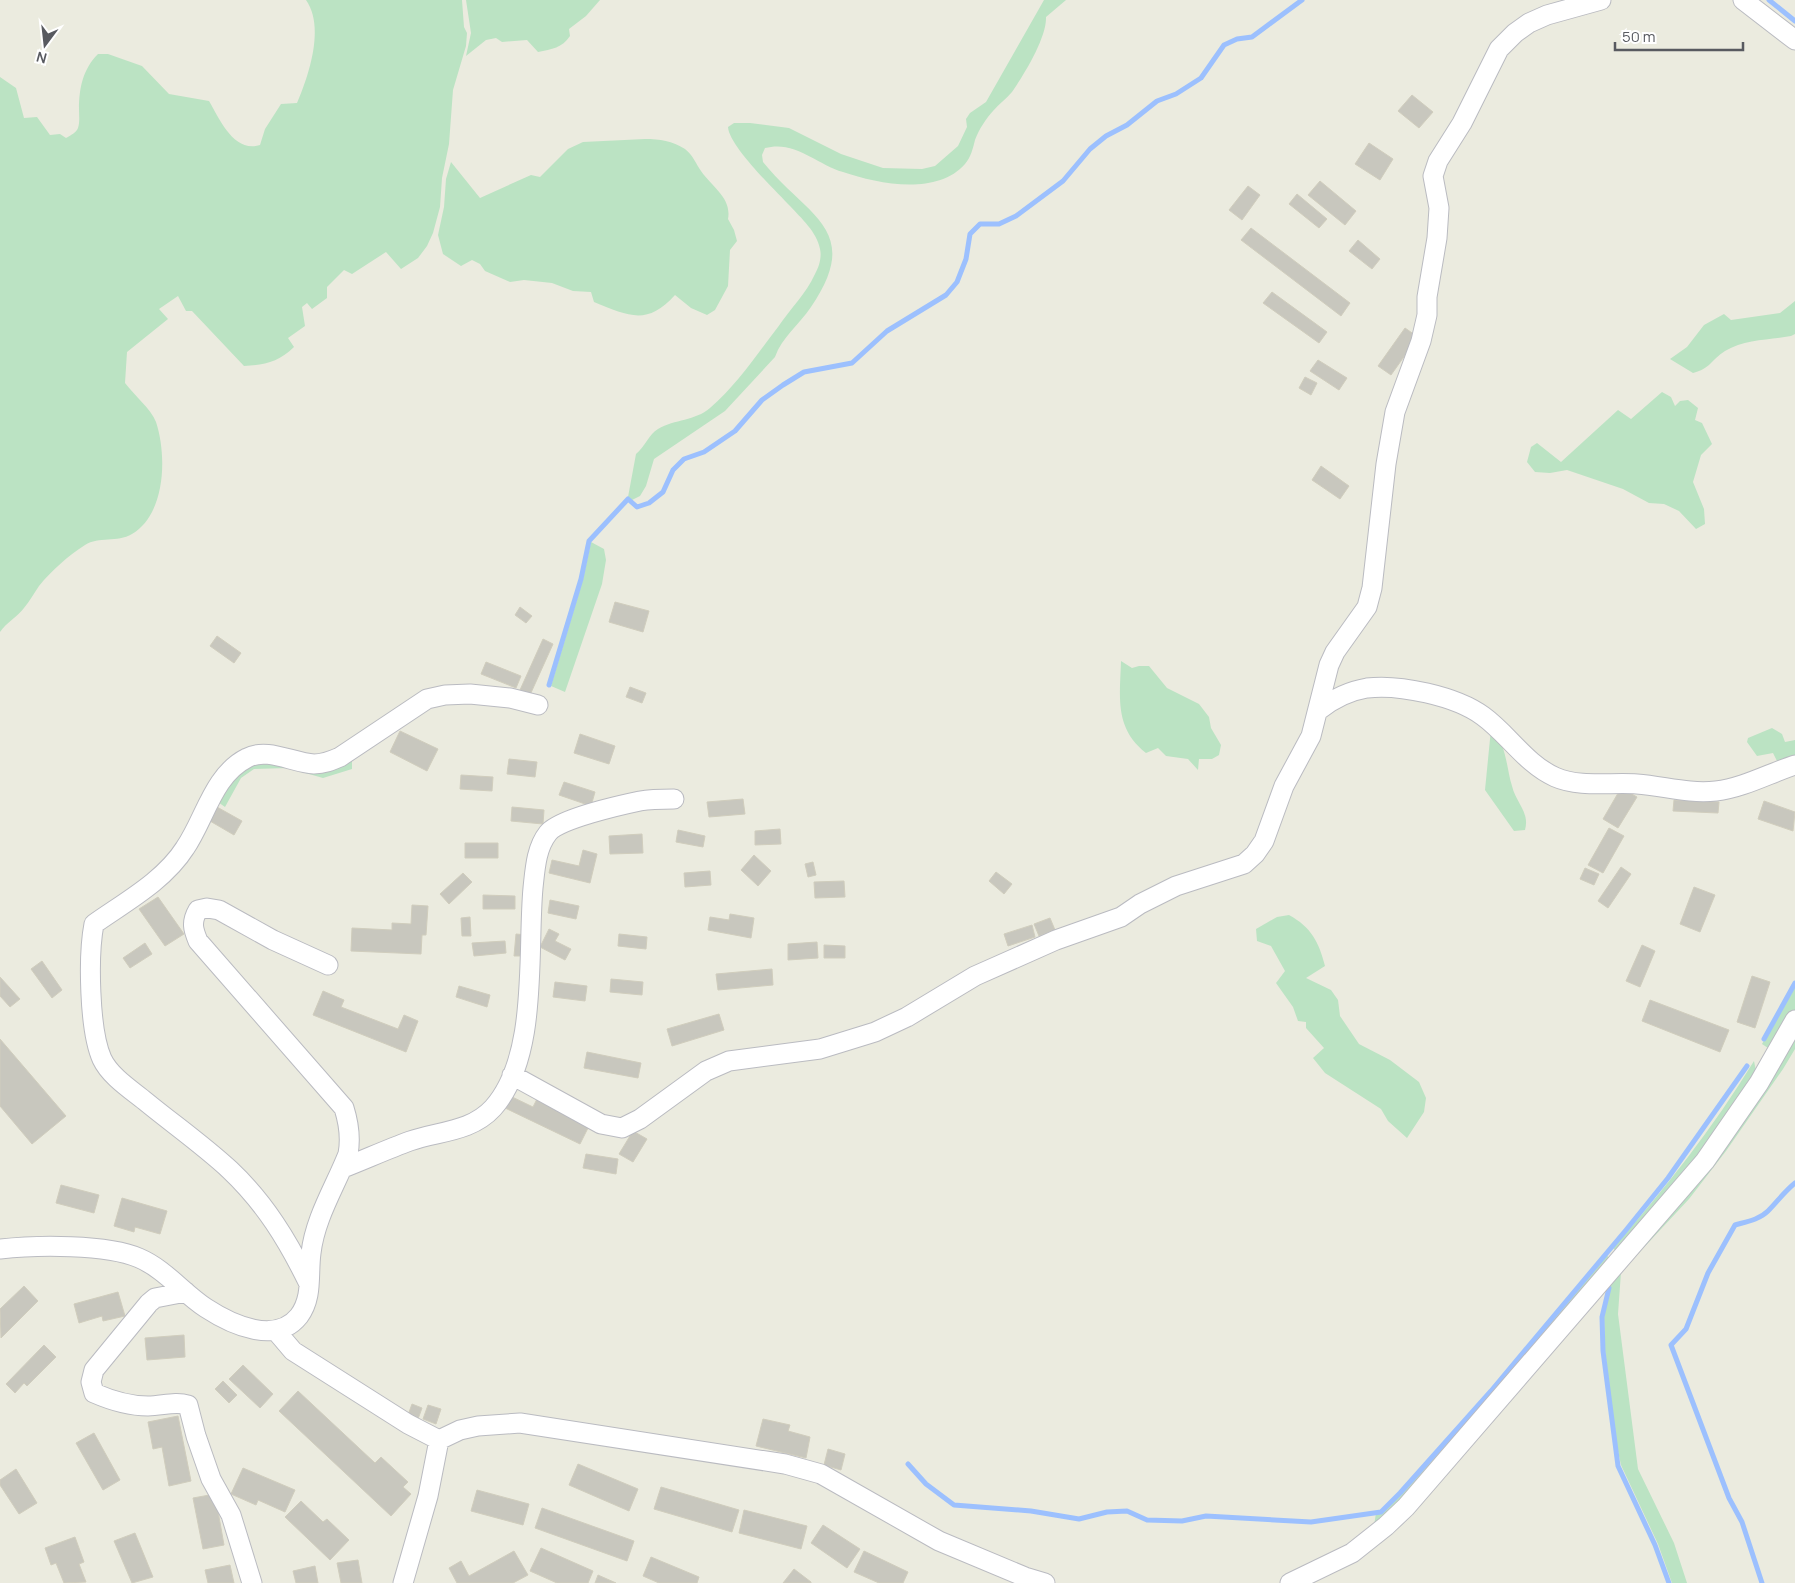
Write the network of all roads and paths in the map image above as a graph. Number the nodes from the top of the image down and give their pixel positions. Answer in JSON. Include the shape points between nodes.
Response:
{"nodes":[{"id":1,"x":1601,"y":0,"type":"edge"},
{"id":2,"x":1743,"y":0,"type":"edge"},
{"id":3,"x":1795,"y":40,"type":"edge"},
{"id":4,"x":538,"y":705,"type":"dead end"},
{"id":5,"x":1319,"y":710,"type":"junction"},
{"id":6,"x":1795,"y":765,"type":"edge"},
{"id":7,"x":674,"y":799,"type":"dead end"},
{"id":8,"x":328,"y":965,"type":"dead end"},
{"id":9,"x":1795,"y":1020,"type":"edge"},
{"id":10,"x":512,"y":1075,"type":"junction"},
{"id":11,"x":343,"y":1168,"type":"junction"},
{"id":12,"x":0,"y":1249,"type":"edge"},
{"id":13,"x":309,"y":1284,"type":"junction"},
{"id":14,"x":186,"y":1292,"type":"junction"},
{"id":15,"x":276,"y":1331,"type":"junction"},
{"id":16,"x":439,"y":1440,"type":"junction"},
{"id":17,"x":252,"y":1583,"type":"edge"},
{"id":18,"x":403,"y":1583,"type":"edge"},
{"id":19,"x":1046,"y":1583,"type":"edge"},
{"id":20,"x":1290,"y":1583,"type":"edge"}],
"edges":[{"from":1,"to":5,"type":"street","via":[[1547,16],[1515,33],[1499,49],[1462,124],[1438,161],[1433,176],[1439,208],[1437,238],[1427,315],[1421,342],[1394,412],[1372,588],[1367,607],[1329,665]]},
{"from":2,"to":3,"type":"street"},
{"from":4,"to":13,"type":"street","via":[[487,696],[445,695],[427,699],[340,758],[325,763],[313,764],[260,754],[248,757],[223,780],[185,849],[174,862],[138,894],[94,924],[91,939],[93,1026],[102,1060],[122,1083],[256,1195],[274,1220]]},
{"from":5,"to":6,"type":"street","via":[[1347,693],[1368,688],[1445,698],[1483,715],[1538,766],[1554,777],[1575,783],[1637,784],[1688,792],[1718,791]]},
{"from":5,"to":10,"type":"street","via":[[1311,736],[1284,786],[1264,841],[1244,864],[1176,886],[1120,917],[1056,940],[975,976],[887,1028],[820,1049],[729,1061],[706,1071],[640,1119],[622,1128],[601,1124]]},
{"from":7,"to":10,"type":"street","via":[[642,801],[582,816],[549,832],[541,845],[531,910],[528,1012]]},
{"from":8,"to":11,"type":"street","via":[[273,940],[220,910],[198,910],[193,919],[193,931],[198,941],[344,1108],[351,1140]]},
{"from":9,"to":20,"type":"street","via":[[1759,1082],[1705,1161],[1406,1507],[1352,1553]]},
{"from":10,"to":11,"type":"street","via":[[494,1107],[477,1121],[464,1128],[408,1142]]},
{"from":11,"to":13,"type":"street","via":[[314,1233]]},
{"from":12,"to":14,"type":"street","via":[[72,1248],[124,1253],[140,1258]]},
{"from":13,"to":15,"type":"street","via":[[305,1306],[299,1316]]},
{"from":14,"to":15,"type":"street","via":[[219,1316],[263,1331]]},
{"from":14,"to":17,"type":"street","via":[[155,1298],[149,1303],[94,1370],[91,1382],[94,1392],[105,1398],[139,1405],[180,1403],[188,1406],[211,1478],[231,1515]]},
{"from":15,"to":16,"type":"street","via":[[293,1351]]},
{"from":16,"to":18,"type":"street","via":[[428,1496]]},
{"from":16,"to":19,"type":"street","via":[[478,1426],[520,1423],[785,1464],[821,1474],[939,1541]]}]}
